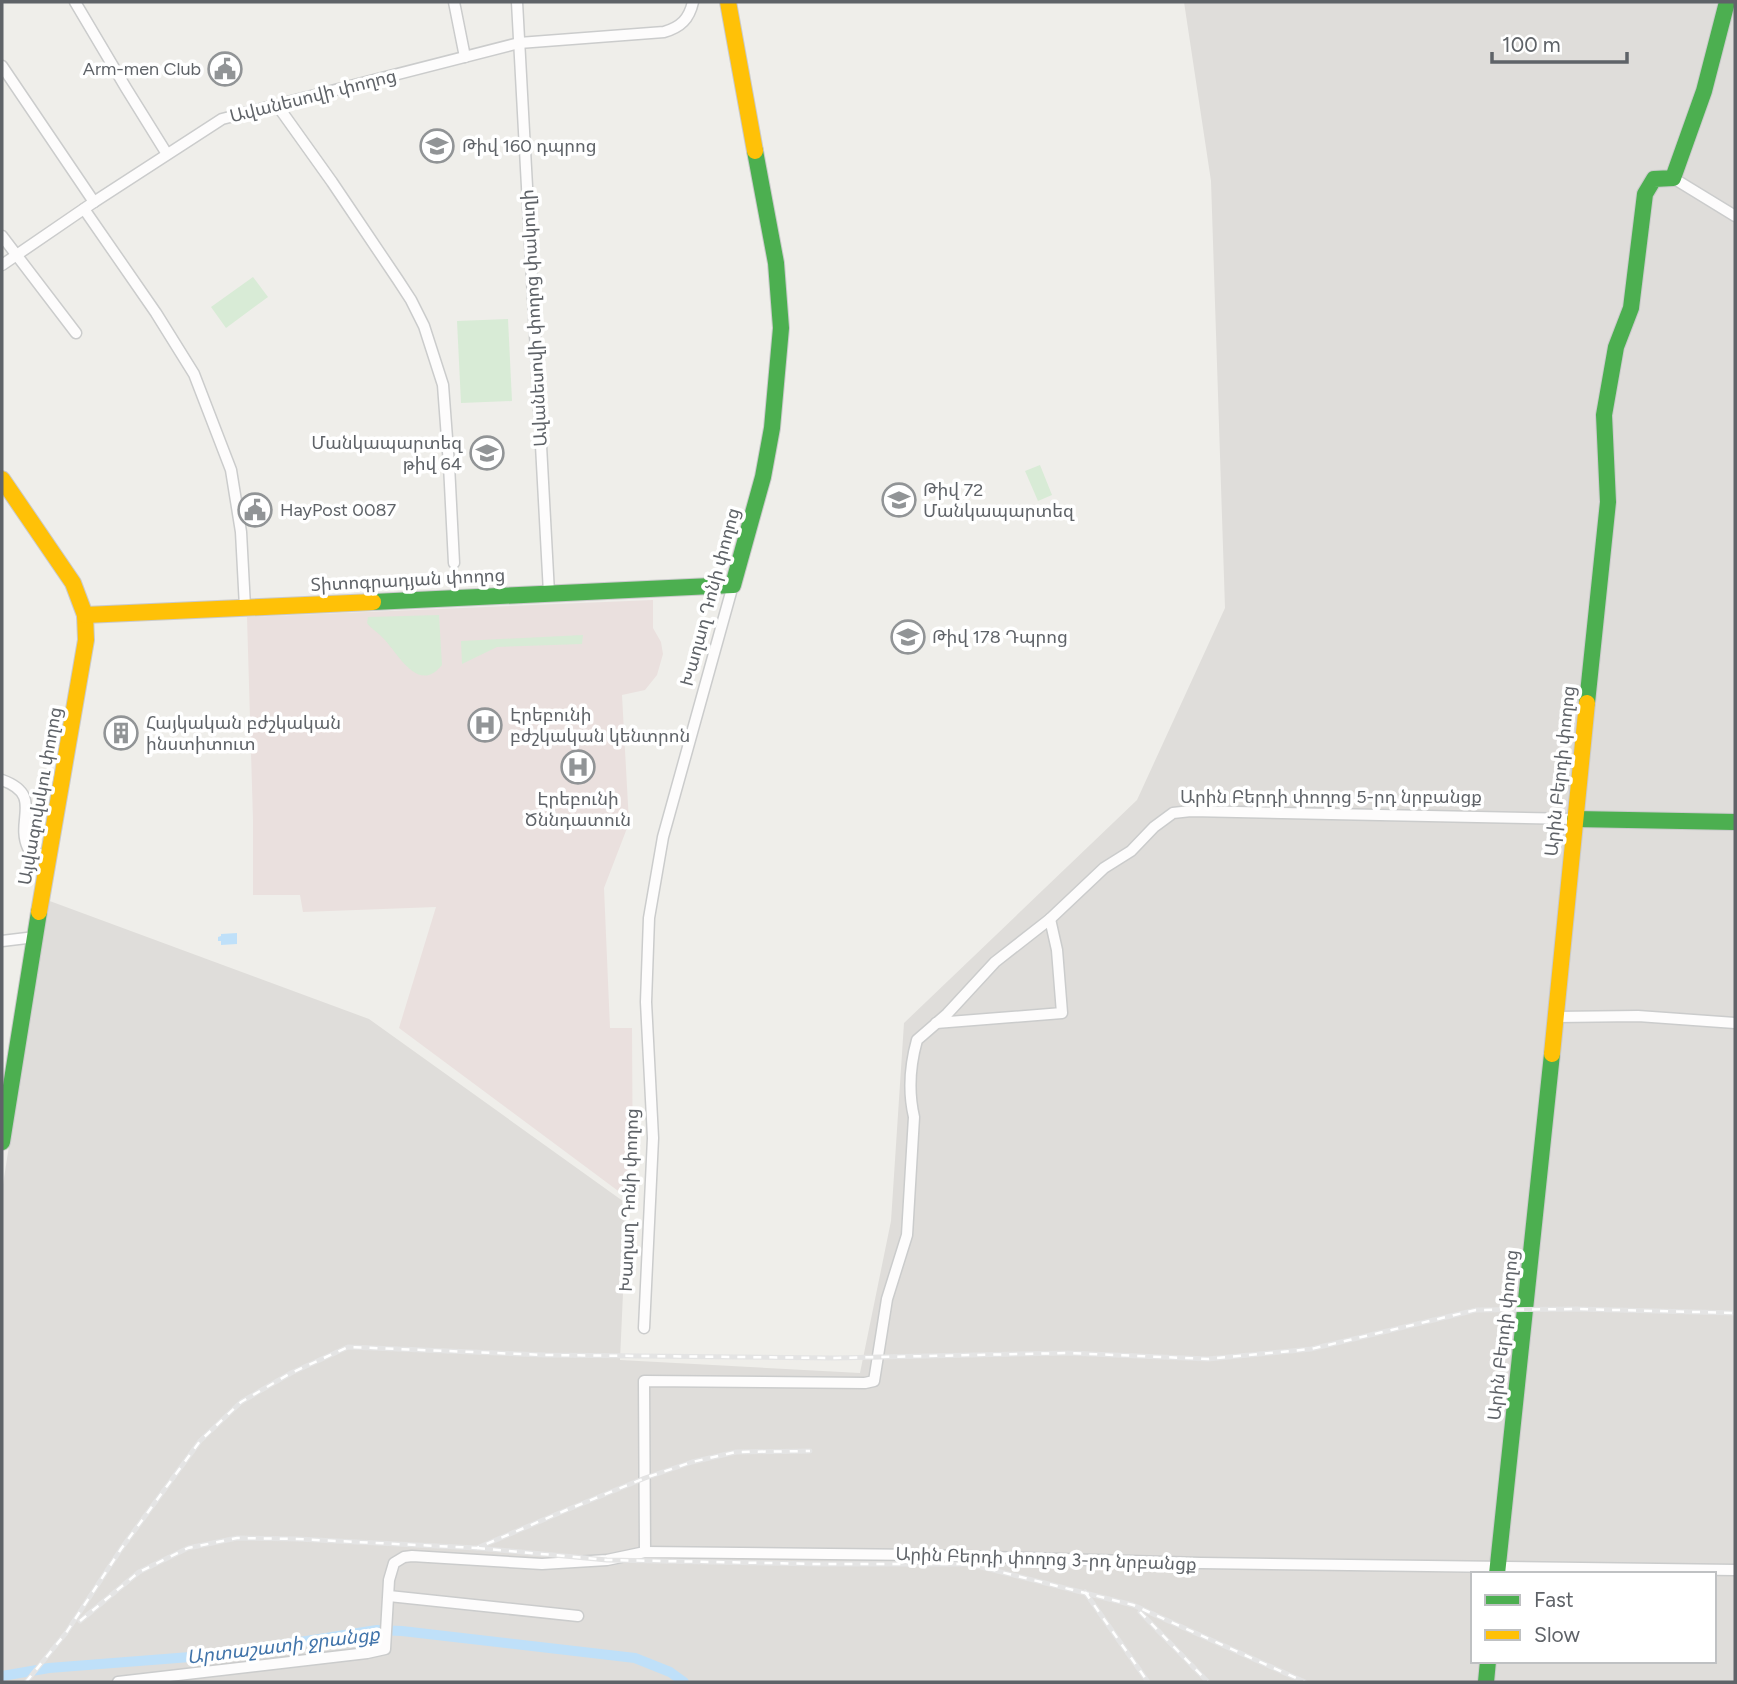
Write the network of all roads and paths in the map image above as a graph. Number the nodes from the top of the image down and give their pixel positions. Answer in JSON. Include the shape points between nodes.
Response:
{"nodes":[{"id":1,"x":75,"y":2,"type":"edge"},
{"id":2,"x":454,"y":2,"type":"edge"},
{"id":3,"x":517,"y":2,"type":"edge"},
{"id":4,"x":693,"y":2,"type":"edge"},
{"id":5,"x":728,"y":2,"type":"edge"},
{"id":6,"x":1727,"y":2,"type":"edge"},
{"id":7,"x":519,"y":43,"type":"junction"},
{"id":8,"x":465,"y":57,"type":"junction"},
{"id":9,"x":2,"y":66,"type":"edge"},
{"id":10,"x":277,"y":105,"type":"junction"},
{"id":11,"x":167,"y":154,"type":"junction"},
{"id":12,"x":1673,"y":178,"type":"junction"},
{"id":13,"x":94,"y":202,"type":"junction"},
{"id":14,"x":84,"y":209,"type":"junction"},
{"id":15,"x":1735,"y":216,"type":"edge"},
{"id":16,"x":2,"y":236,"type":"edge"},
{"id":17,"x":16,"y":256,"type":"junction"},
{"id":18,"x":2,"y":265,"type":"edge"},
{"id":19,"x":76,"y":333,"type":"dead end"},
{"id":20,"x":2,"y":479,"type":"edge"},
{"id":21,"x":454,"y":563,"type":"dead end"},
{"id":22,"x":733,"y":584,"type":"junction"},
{"id":23,"x":549,"y":593,"type":"junction"},
{"id":24,"x":245,"y":607,"type":"junction"},
{"id":25,"x":85,"y":615,"type":"junction"},
{"id":26,"x":2,"y":780,"type":"edge"},
{"id":27,"x":1575,"y":819,"type":"junction"},
{"id":28,"x":1735,"y":822,"type":"edge"},
{"id":29,"x":49,"y":859,"type":"junction"},
{"id":30,"x":1050,"y":919,"type":"junction"},
{"id":31,"x":35,"y":937,"type":"junction"},
{"id":32,"x":2,"y":941,"type":"edge"},
{"id":33,"x":1556,"y":1017,"type":"junction"},
{"id":34,"x":936,"y":1023,"type":"junction"},
{"id":35,"x":1735,"y":1023,"type":"edge"},
{"id":36,"x":2,"y":1142,"type":"edge"},
{"id":37,"x":644,"y":1328,"type":"dead end"},
{"id":38,"x":645,"y":1552,"type":"junction"},
{"id":39,"x":1735,"y":1570,"type":"edge"},
{"id":40,"x":1498,"y":1571,"type":"edge"},
{"id":41,"x":389,"y":1596,"type":"junction"},
{"id":42,"x":578,"y":1616,"type":"dead end"},
{"id":43,"x":1488,"y":1663,"type":"edge"},
{"id":44,"x":118,"y":1682,"type":"edge"},
{"id":45,"x":1486,"y":1682,"type":"edge"}],
"edges":[{"from":1,"to":11,"type":"street"},
{"from":2,"to":8,"type":"street"},
{"from":3,"to":7,"type":"street","name":"Ավանեսովի փողոց փակուղի"},
{"from":4,"to":7,"type":"street","name":"Ավանեսովի փողոց","via":[[686,20],[664,32]]},
{"from":5,"to":22,"type":"street","name":"Խաղաղ Դոնի փողոց","via":[[776,263],[781,328],[772,428]]},
{"from":6,"to":12,"type":"street","via":[[1700,103]]},
{"from":7,"to":8,"type":"street","name":"Ավանեսովի փողոց"},
{"from":7,"to":23,"type":"street","name":"Ավանեսովի փողոց փակուղի"},
{"from":8,"to":10,"type":"street","name":"Ավանեսովի փողոց"},
{"from":9,"to":13,"type":"street"},
{"from":10,"to":11,"type":"street","name":"Ավանեսովի փողոց","via":[[222,119]]},
{"from":10,"to":21,"type":"street","via":[[411,300],[424,326],[443,385]]},
{"from":11,"to":13,"type":"street","name":"Ավանեսովի փողոց"},
{"from":12,"to":15,"type":"street"},
{"from":12,"to":27,"type":"street","name":"Արին Բերդի փողոց","via":[[1654,179],[1645,194],[1631,308],[1616,347],[1604,415],[1608,502]]},
{"from":13,"to":14,"type":"street","name":"Ավանեսովի փողոց"},
{"from":14,"to":17,"type":"street","name":"Ավանեսովի փողոց"},
{"from":14,"to":24,"type":"street","via":[[194,374],[231,471],[241,531]]},
{"from":16,"to":17,"type":"street"},
{"from":17,"to":18,"type":"street","name":"Ավանեսովի փողոց"},
{"from":17,"to":19,"type":"street"},
{"from":20,"to":25,"type":"street","name":"Այվազովսկու փողոց","via":[[73,583]]},
{"from":22,"to":23,"type":"street","name":"Տիտոգրադյան փողոց"},
{"from":22,"to":37,"type":"street","name":"Խաղաղ Դոնի փողոց","via":[[663,837],[649,918],[646,1002],[653,1138]]},
{"from":23,"to":24,"type":"street","name":"Տիտոգրադյան փողոց"},
{"from":24,"to":25,"type":"street","name":"Տիտոգրադյան փողոց"},
{"from":25,"to":29,"type":"street","name":"Այվազովսկու փողոց","via":[[85,648]]},
{"from":26,"to":29,"type":"street","via":[[22,792],[26,803],[23,837],[28,848]]},
{"from":27,"to":28,"type":"street","name":"Արին Բերդի փողոց 5-րդ նրբանցք"},
{"from":27,"to":30,"type":"street","name":"Արին Բերդի փողոց 5-րդ նրբանցք","via":[[1173,813]]},
{"from":27,"to":33,"type":"street","name":"Արին Բերդի փողոց"},
{"from":29,"to":31,"type":"street","name":"Այվազովսկու փողոց"},
{"from":30,"to":34,"type":"street","name":"Արին Բերդի փողոց 5-րդ նրբանցք","via":[[995,962]]},
{"from":30,"to":34,"type":"street","via":[[1062,1013]]},
{"from":31,"to":32,"type":"street"},
{"from":31,"to":36,"type":"street","name":"Այվազովսկու փողոց"},
{"from":33,"to":35,"type":"street","via":[[1638,1016]]},
{"from":33,"to":40,"type":"street","name":"Արին Բերդի փողոց"},
{"from":34,"to":38,"type":"street","name":"Արին Բերդի փողոց 5-րդ նրբանցք","via":[[916,1040],[914,1051],[907,1235],[887,1299],[874,1381],[644,1381]]},
{"from":38,"to":40,"type":"street","name":"Արին Բերդի փողոց 3-րդ նրբանցք"},
{"from":38,"to":41,"type":"street","name":"Արին Բերդի փողոց 3-րդ նրբանցք","via":[[607,1560],[542,1564],[404,1557],[394,1563]]},
{"from":39,"to":40,"type":"street","name":"Արին Բերդի փողոց 3-րդ նրբանցք"},
{"from":41,"to":42,"type":"street"},
{"from":41,"to":44,"type":"street","via":[[385,1649]]},
{"from":43,"to":45,"type":"street"}]}
